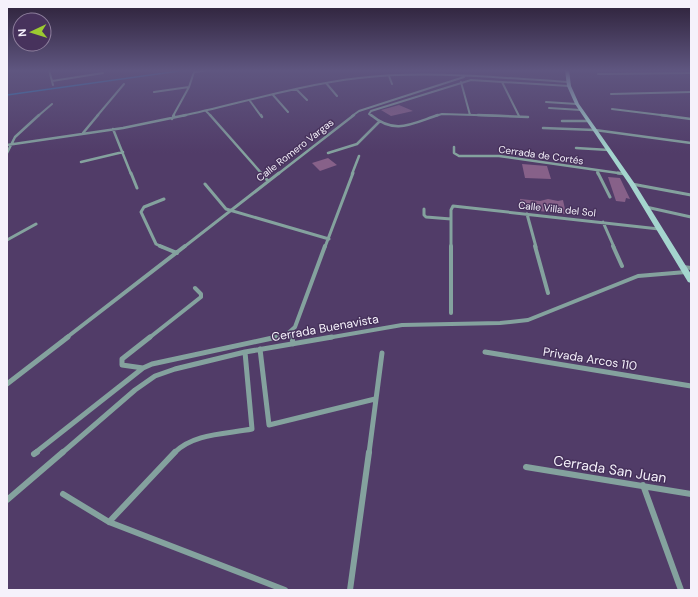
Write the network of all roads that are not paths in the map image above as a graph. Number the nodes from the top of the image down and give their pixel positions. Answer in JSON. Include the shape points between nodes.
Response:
{"nodes":[{"id":1,"x":112,"y":98,"type":"edge"},
{"id":2,"x":183,"y":98,"type":"edge"},
{"id":3,"x":262,"y":98,"type":"edge"},
{"id":4,"x":276,"y":98,"type":"edge"},
{"id":5,"x":305,"y":98,"type":"edge"},
{"id":6,"x":400,"y":98,"type":"edge"},
{"id":7,"x":412,"y":98,"type":"edge"},
{"id":8,"x":465,"y":98,"type":"edge"},
{"id":9,"x":510,"y":98,"type":"edge"},
{"id":10,"x":575,"y":98,"type":"edge"},
{"id":11,"x":307,"y":100,"type":"dead end"},
{"id":12,"x":250,"y":101,"type":"junction"},
{"id":13,"x":546,"y":102,"type":"dead end"},
{"id":14,"x":52,"y":104,"type":"dead end"},
{"id":15,"x":577,"y":104,"type":"junction"},
{"id":16,"x":549,"y":108,"type":"dead end"},
{"id":17,"x":612,"y":109,"type":"dead end"},
{"id":18,"x":581,"y":110,"type":"junction"},
{"id":19,"x":206,"y":111,"type":"junction"},
{"id":20,"x":288,"y":112,"type":"dead end"},
{"id":21,"x":470,"y":115,"type":"junction"},
{"id":22,"x":519,"y":116,"type":"junction"},
{"id":23,"x":262,"y":117,"type":"dead end"},
{"id":24,"x":528,"y":117,"type":"dead end"},
{"id":25,"x":172,"y":119,"type":"junction"},
{"id":26,"x":691,"y":119,"type":"edge"},
{"id":27,"x":562,"y":120,"type":"dead end"},
{"id":28,"x":588,"y":121,"type":"junction"},
{"id":29,"x":379,"y":122,"type":"junction"},
{"id":30,"x":543,"y":128,"type":"dead end"},
{"id":31,"x":113,"y":129,"type":"junction"},
{"id":32,"x":595,"y":130,"type":"junction"},
{"id":33,"x":83,"y":133,"type":"junction"},
{"id":34,"x":691,"y":143,"type":"edge"},
{"id":35,"x":9,"y":145,"type":"edge"},
{"id":36,"x":454,"y":147,"type":"dead end"},
{"id":37,"x":576,"y":148,"type":"dead end"},
{"id":38,"x":609,"y":150,"type":"junction"},
{"id":39,"x":123,"y":152,"type":"junction"},
{"id":40,"x":7,"y":153,"type":"edge"},
{"id":41,"x":328,"y":153,"type":"dead end"},
{"id":42,"x":359,"y":156,"type":"dead end"},
{"id":43,"x":81,"y":162,"type":"dead end"},
{"id":44,"x":597,"y":171,"type":"junction"},
{"id":45,"x":625,"y":174,"type":"junction"},
{"id":46,"x":268,"y":181,"type":"junction"},
{"id":47,"x":205,"y":184,"type":"dead end"},
{"id":48,"x":632,"y":184,"type":"junction"},
{"id":49,"x":137,"y":188,"type":"dead end"},
{"id":50,"x":691,"y":195,"type":"edge"},
{"id":51,"x":610,"y":197,"type":"dead end"},
{"id":52,"x":164,"y":199,"type":"dead end"},
{"id":53,"x":646,"y":207,"type":"junction"},
{"id":54,"x":424,"y":209,"type":"dead end"},
{"id":55,"x":231,"y":210,"type":"junction"},
{"id":56,"x":527,"y":214,"type":"junction"},
{"id":57,"x":691,"y":217,"type":"edge"},
{"id":58,"x":451,"y":220,"type":"junction"},
{"id":59,"x":603,"y":222,"type":"junction"},
{"id":60,"x":36,"y":224,"type":"dead end"},
{"id":61,"x":659,"y":229,"type":"junction"},
{"id":62,"x":329,"y":239,"type":"junction"},
{"id":63,"x":7,"y":240,"type":"edge"},
{"id":64,"x":177,"y":252,"type":"junction"},
{"id":65,"x":622,"y":266,"type":"dead end"},
{"id":66,"x":687,"y":269,"type":"edge"},
{"id":67,"x":691,"y":280,"type":"edge"},
{"id":68,"x":195,"y":288,"type":"dead end"},
{"id":69,"x":548,"y":293,"type":"dead end"},
{"id":70,"x":451,"y":313,"type":"dead end"},
{"id":71,"x":291,"y":332,"type":"junction"},
{"id":72,"x":293,"y":344,"type":"junction"},
{"id":73,"x":260,"y":349,"type":"junction"},
{"id":74,"x":245,"y":352,"type":"junction"},
{"id":75,"x":485,"y":352,"type":"dead end"},
{"id":76,"x":382,"y":353,"type":"dead end"},
{"id":77,"x":143,"y":368,"type":"junction"},
{"id":78,"x":7,"y":384,"type":"edge"},
{"id":79,"x":691,"y":386,"type":"edge"},
{"id":80,"x":376,"y":400,"type":"junction"},
{"id":81,"x":34,"y":454,"type":"dead end"},
{"id":82,"x":526,"y":468,"type":"dead end"},
{"id":83,"x":643,"y":485,"type":"junction"},
{"id":84,"x":63,"y":494,"type":"dead end"},
{"id":85,"x":691,"y":494,"type":"edge"},
{"id":86,"x":7,"y":500,"type":"edge"},
{"id":87,"x":109,"y":522,"type":"junction"},
{"id":88,"x":286,"y":590,"type":"edge"},
{"id":89,"x":350,"y":590,"type":"edge"},
{"id":90,"x":681,"y":590,"type":"edge"}],
"edges":[{"from":1,"to":33,"type":"street"},
{"from":2,"to":25,"type":"street"},
{"from":3,"to":12,"type":"street"},
{"from":4,"to":20,"type":"street"},
{"from":5,"to":11,"type":"street"},
{"from":6,"to":46,"type":"street","name":"Calle Romero Vargas","via":[[359,111]]},
{"from":7,"to":29,"type":"street","via":[[371,111],[369,114]]},
{"from":8,"to":21,"type":"street"},
{"from":9,"to":22,"type":"street"},
{"from":10,"to":15,"type":"main road"},
{"from":12,"to":19,"type":"street"},
{"from":12,"to":23,"type":"street"},
{"from":13,"to":15,"type":"street"},
{"from":14,"to":35,"type":"street"},
{"from":15,"to":18,"type":"main road"},
{"from":16,"to":18,"type":"street"},
{"from":17,"to":26,"type":"street"},
{"from":18,"to":28,"type":"main road"},
{"from":19,"to":25,"type":"street"},
{"from":19,"to":46,"type":"street"},
{"from":21,"to":22,"type":"street"},
{"from":21,"to":29,"type":"street","via":[[437,114],[397,128]]},
{"from":22,"to":24,"type":"street"},
{"from":25,"to":31,"type":"street"},
{"from":27,"to":28,"type":"street"},
{"from":28,"to":32,"type":"main road"},
{"from":29,"to":41,"type":"street","via":[[357,144]]},
{"from":30,"to":32,"type":"street"},
{"from":31,"to":33,"type":"street"},
{"from":31,"to":39,"type":"street"},
{"from":32,"to":34,"type":"street"},
{"from":32,"to":38,"type":"main road"},
{"from":33,"to":35,"type":"street"},
{"from":35,"to":40,"type":"street"},
{"from":36,"to":44,"type":"street","name":"Cerrada de Cortés","via":[[456,155],[499,156]]},
{"from":37,"to":38,"type":"street"},
{"from":38,"to":45,"type":"main road"},
{"from":39,"to":43,"type":"street"},
{"from":39,"to":49,"type":"street"},
{"from":42,"to":62,"type":"street"},
{"from":44,"to":45,"type":"street","name":"Cerrada de Cortés"},
{"from":44,"to":51,"type":"street"},
{"from":45,"to":48,"type":"main road"},
{"from":46,"to":55,"type":"street","name":"Calle Romero Vargas"},
{"from":47,"to":55,"type":"street","via":[[223,206]]},
{"from":48,"to":50,"type":"street"},
{"from":48,"to":53,"type":"main road"},
{"from":52,"to":64,"type":"street","via":[[144,207],[141,212],[156,244]]},
{"from":53,"to":57,"type":"street"},
{"from":53,"to":61,"type":"main road"},
{"from":54,"to":58,"type":"street","via":[[426,217]]},
{"from":55,"to":62,"type":"street"},
{"from":55,"to":64,"type":"street","name":"Calle Romero Vargas"},
{"from":56,"to":58,"type":"street","name":"Calle Villa del Sol","via":[[453,206]]},
{"from":56,"to":59,"type":"street","name":"Calle Villa del Sol"},
{"from":56,"to":69,"type":"street"},
{"from":58,"to":70,"type":"street"},
{"from":59,"to":61,"type":"street","name":"Calle Villa del Sol"},
{"from":59,"to":65,"type":"street"},
{"from":60,"to":63,"type":"street"},
{"from":61,"to":66,"type":"main road"},
{"from":62,"to":71,"type":"street","via":[[296,327]]},
{"from":64,"to":78,"type":"street","name":"Calle Romero Vargas"},
{"from":66,"to":67,"type":"main road"},
{"from":66,"to":72,"type":"street","name":"Cerrada Buenavista","via":[[638,276],[528,320],[406,325]]},
{"from":68,"to":77,"type":"street","via":[[201,297],[122,359],[122,365]]},
{"from":71,"to":72,"type":"street"},
{"from":71,"to":77,"type":"street"},
{"from":72,"to":73,"type":"street","name":"Cerrada Buenavista"},
{"from":73,"to":74,"type":"street","name":"Cerrada Buenavista"},
{"from":73,"to":80,"type":"street","via":[[269,425]]},
{"from":74,"to":86,"type":"street","name":"Cerrada Buenavista","via":[[155,376],[135,390]]},
{"from":74,"to":87,"type":"street","via":[[252,428],[192,440],[180,447]]},
{"from":75,"to":79,"type":"street","name":"Privada Arcos 110"},
{"from":76,"to":80,"type":"street"},
{"from":77,"to":81,"type":"street"},
{"from":80,"to":89,"type":"street"},
{"from":82,"to":83,"type":"street","name":"Cerrada San Juan"},
{"from":83,"to":85,"type":"street","name":"Cerrada San Juan"},
{"from":83,"to":90,"type":"street"},
{"from":84,"to":87,"type":"street"},
{"from":87,"to":88,"type":"street"}]}
